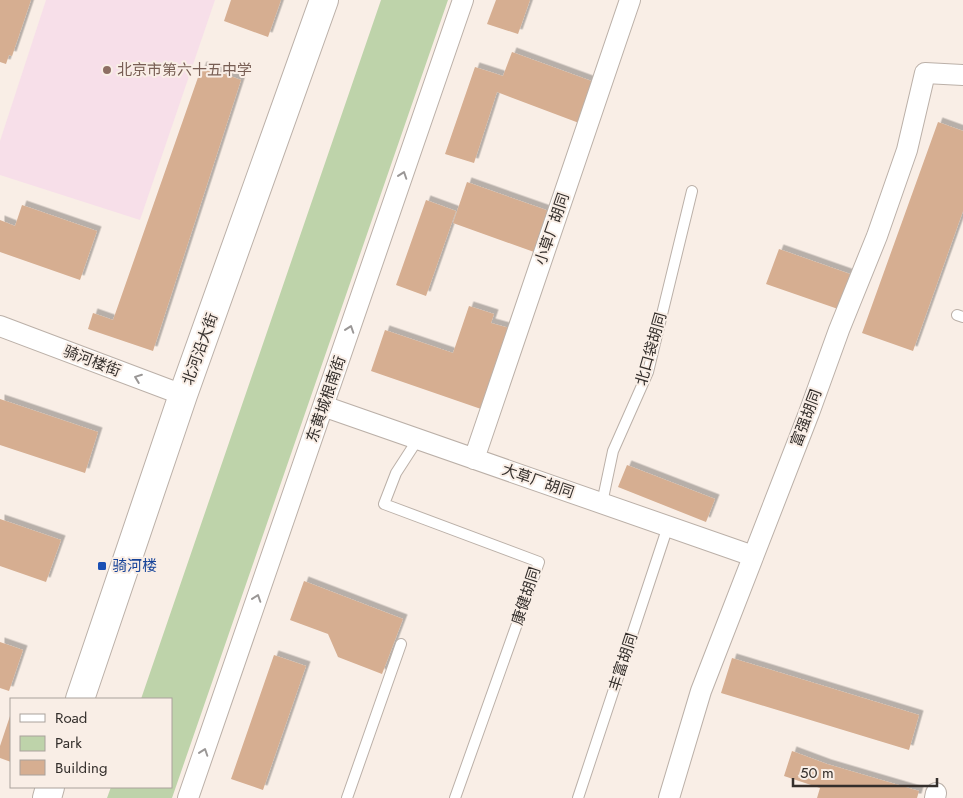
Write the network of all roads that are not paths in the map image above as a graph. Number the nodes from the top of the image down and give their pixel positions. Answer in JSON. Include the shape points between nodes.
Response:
{"nodes":[{"id":1,"x":324,"y":0,"type":"edge"},
{"id":2,"x":463,"y":0,"type":"edge"},
{"id":3,"x":630,"y":0,"type":"edge"},
{"id":4,"x":963,"y":75,"type":"edge"},
{"id":5,"x":692,"y":191,"type":"dead end"},
{"id":6,"x":0,"y":326,"type":"edge"},
{"id":7,"x":183,"y":395,"type":"junction"},
{"id":8,"x":323,"y":406,"type":"junction"},
{"id":9,"x":418,"y":439,"type":"junction"},
{"id":10,"x":474,"y":459,"type":"junction"},
{"id":11,"x":602,"y":503,"type":"junction"},
{"id":12,"x":668,"y":526,"type":"junction"},
{"id":13,"x":753,"y":556,"type":"junction"},
{"id":14,"x":401,"y":644,"type":"dead end"},
{"id":15,"x":80,"y":698,"type":"edge"},
{"id":16,"x":188,"y":798,"type":"edge"},
{"id":17,"x":347,"y":798,"type":"edge"},
{"id":18,"x":455,"y":798,"type":"edge"},
{"id":19,"x":578,"y":798,"type":"edge"},
{"id":20,"x":669,"y":798,"type":"edge"}],
"edges":[{"from":1,"to":7,"type":"main road","name":"北河沿大街"},
{"from":8,"to":2,"type":"street","name":"东黄城根南街","one_way":true},
{"from":3,"to":10,"type":"street","name":"小草厂胡同"},
{"from":4,"to":13,"type":"street","name":"富强胡同","via":[[925,73],[907,150],[877,236]]},
{"from":5,"to":11,"type":"lane","name":"北口袋胡同","via":[[648,372],[613,450]]},
{"from":7,"to":6,"type":"street","name":"骑河楼街","one_way":true},
{"from":7,"to":15,"type":"main road","name":"北河沿大街"},
{"from":8,"to":9,"type":"street","name":"大草厂胡同"},
{"from":16,"to":8,"type":"street","name":"东黄城根南街","one_way":true},
{"from":9,"to":10,"type":"street","name":"大草厂胡同"},
{"from":9,"to":18,"type":"lane","name":"康健胡同","via":[[396,473],[384,504],[539,562]]},
{"from":10,"to":11,"type":"street","name":"大草厂胡同"},
{"from":11,"to":12,"type":"street","name":"大草厂胡同"},
{"from":12,"to":13,"type":"street","name":"大草厂胡同"},
{"from":12,"to":19,"type":"lane","name":"丰富胡同"},
{"from":13,"to":20,"type":"street","name":"富强胡同","via":[[701,692]]},
{"from":14,"to":17,"type":"lane"}]}
